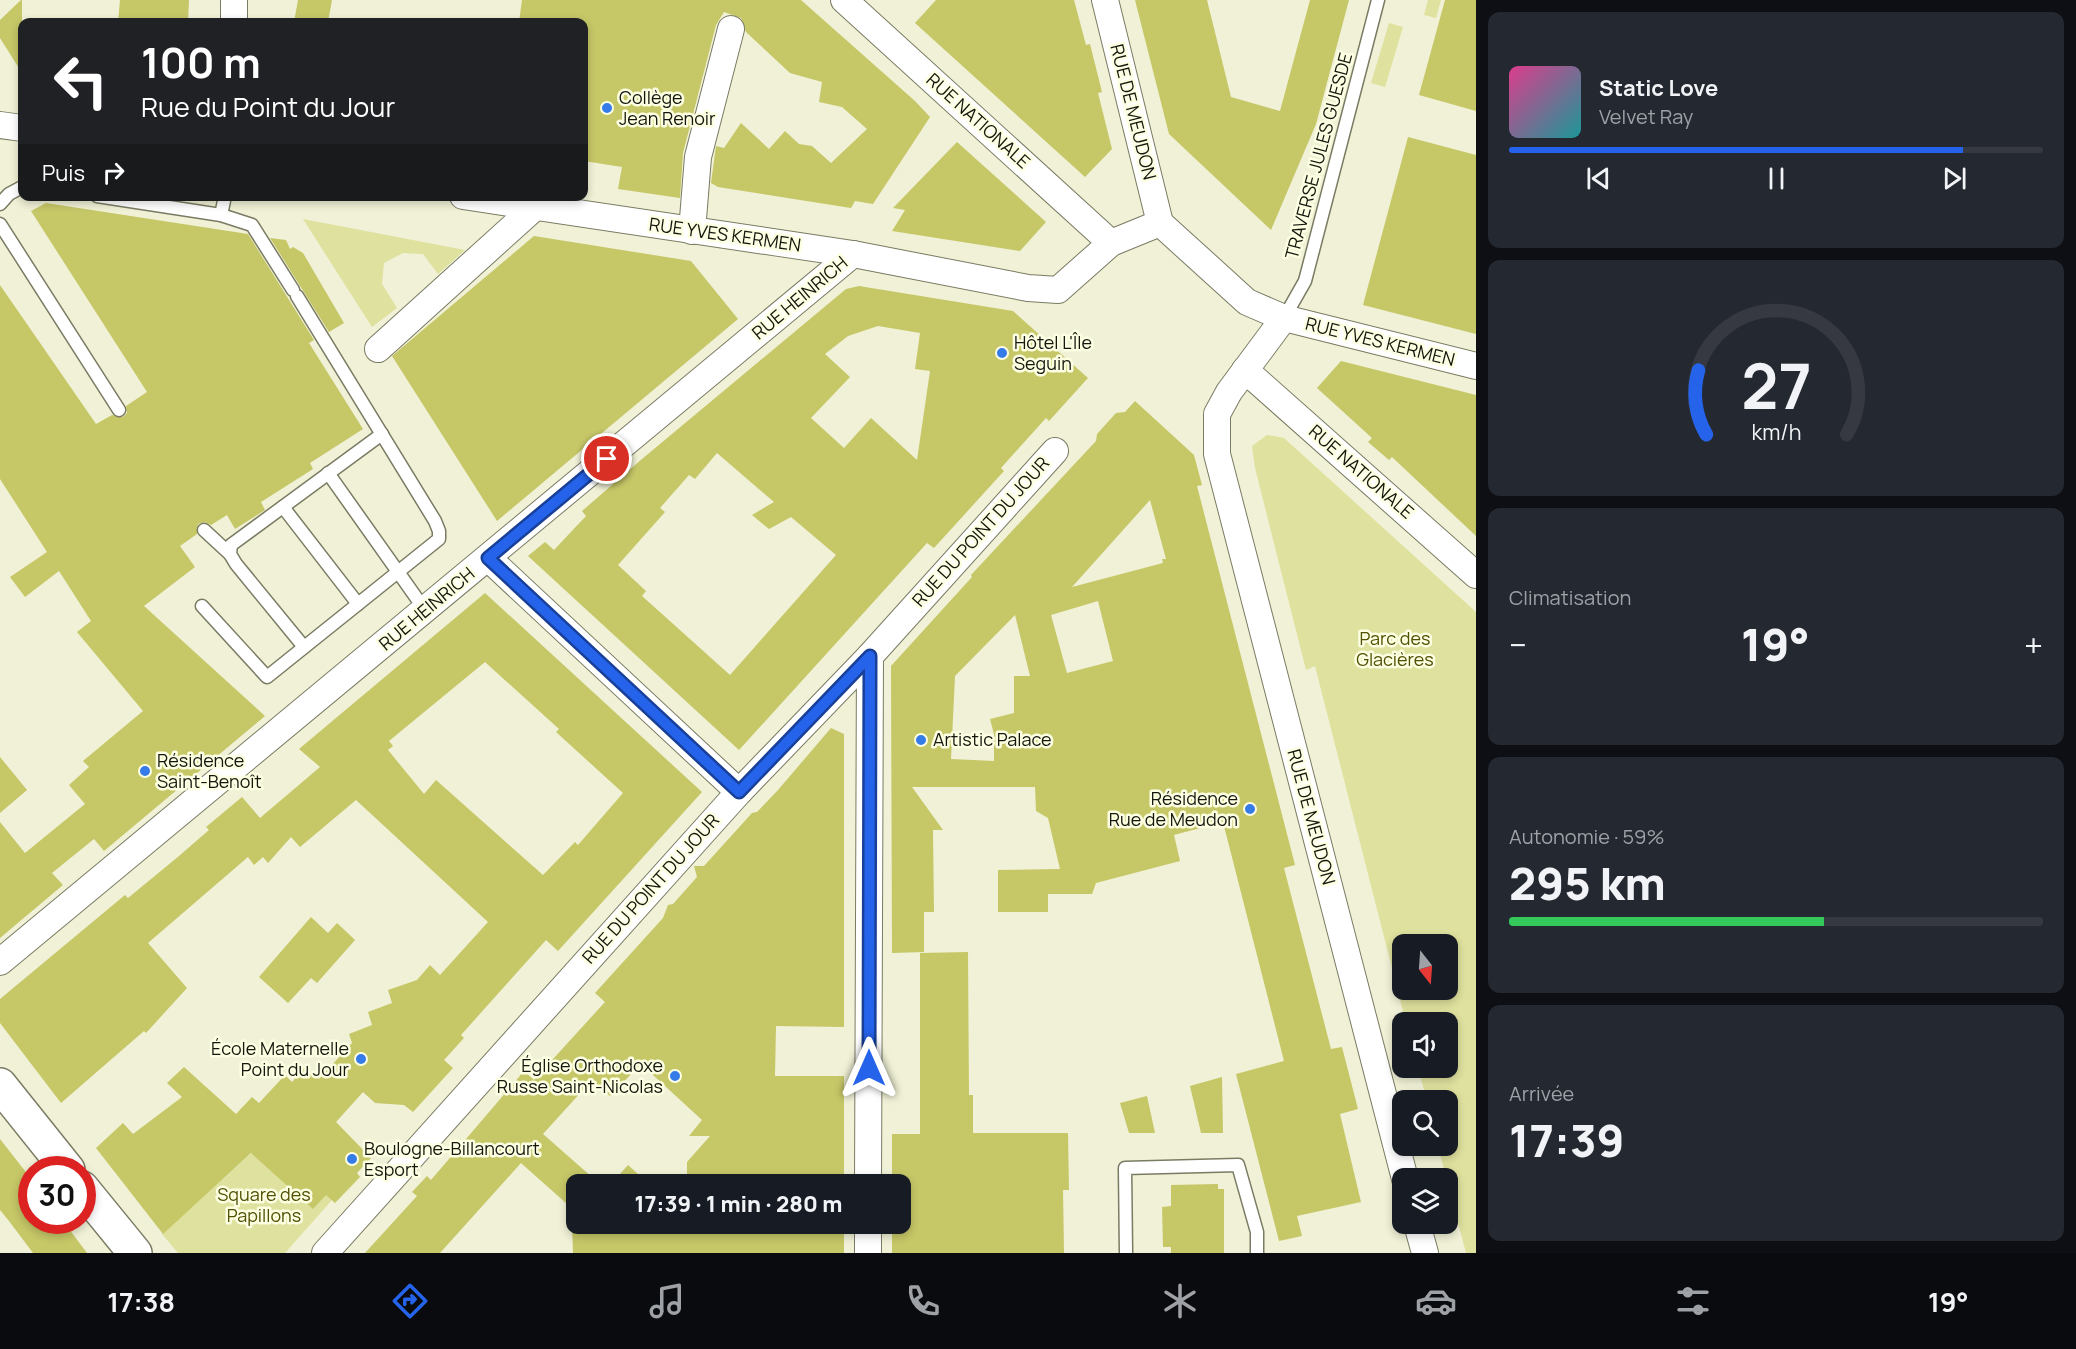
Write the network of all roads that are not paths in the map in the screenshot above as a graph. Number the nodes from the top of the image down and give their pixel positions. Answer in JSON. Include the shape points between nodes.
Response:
{"nodes":[{"id":1,"x":234,"y":0,"type":"edge"},
{"id":2,"x":844,"y":0,"type":"edge"},
{"id":3,"x":1105,"y":0,"type":"edge"},
{"id":4,"x":1378,"y":0,"type":"edge"},
{"id":5,"x":234,"y":18,"type":"edge"},
{"id":6,"x":731,"y":29,"type":"dead end"},
{"id":7,"x":0,"y":125,"type":"edge"},
{"id":8,"x":18,"y":127,"type":"edge"},
{"id":9,"x":18,"y":189,"type":"edge"},
{"id":10,"x":130,"y":201,"type":"edge"},
{"id":11,"x":224,"y":201,"type":"edge"},
{"id":12,"x":496,"y":201,"type":"edge"},
{"id":13,"x":0,"y":204,"type":"edge"},
{"id":14,"x":535,"y":207,"type":"junction"},
{"id":15,"x":221,"y":215,"type":"junction"},
{"id":16,"x":0,"y":224,"type":"edge"},
{"id":17,"x":1160,"y":224,"type":"junction"},
{"id":18,"x":692,"y":231,"type":"junction"},
{"id":19,"x":1111,"y":243,"type":"junction"},
{"id":20,"x":852,"y":254,"type":"junction"},
{"id":21,"x":1284,"y":318,"type":"junction"},
{"id":22,"x":378,"y":349,"type":"dead end"},
{"id":23,"x":1476,"y":366,"type":"edge"},
{"id":24,"x":1245,"y":370,"type":"junction"},
{"id":25,"x":119,"y":410,"type":"dead end"},
{"id":26,"x":382,"y":434,"type":"junction"},
{"id":27,"x":1055,"y":451,"type":"dead end"},
{"id":28,"x":328,"y":473,"type":"junction"},
{"id":29,"x":283,"y":507,"type":"junction"},
{"id":30,"x":204,"y":530,"type":"dead end"},
{"id":31,"x":230,"y":554,"type":"junction"},
{"id":32,"x":488,"y":558,"type":"junction"},
{"id":33,"x":398,"y":573,"type":"junction"},
{"id":34,"x":1476,"y":575,"type":"edge"},
{"id":35,"x":358,"y":604,"type":"junction"},
{"id":36,"x":202,"y":606,"type":"dead end"},
{"id":37,"x":425,"y":610,"type":"junction"},
{"id":38,"x":304,"y":647,"type":"junction"},
{"id":39,"x":870,"y":656,"type":"junction"},
{"id":40,"x":739,"y":792,"type":"junction"},
{"id":41,"x":0,"y":962,"type":"edge"},
{"id":42,"x":0,"y":1085,"type":"edge"},
{"id":43,"x":57,"y":1156,"type":"edge"},
{"id":44,"x":1402,"y":1168,"type":"edge"},
{"id":45,"x":868,"y":1174,"type":"edge"},
{"id":46,"x":96,"y":1205,"type":"edge"},
{"id":47,"x":868,"y":1234,"type":"edge"},
{"id":48,"x":1420,"y":1234,"type":"edge"},
{"id":49,"x":135,"y":1253,"type":"edge"},
{"id":50,"x":326,"y":1253,"type":"edge"},
{"id":51,"x":868,"y":1253,"type":"edge"},
{"id":52,"x":1126,"y":1253,"type":"edge"},
{"id":53,"x":1257,"y":1253,"type":"edge"},
{"id":54,"x":1425,"y":1253,"type":"edge"}],
"edges":[{"from":1,"to":5,"type":"street"},
{"from":2,"to":19,"type":"street","name":"RUE NATIONALE"},
{"from":3,"to":17,"type":"street","name":"RUE DE MEUDON"},
{"from":4,"to":21,"type":"lane","name":"TRAVERSE JULES GUESDE","via":[[1305,281]]},
{"from":6,"to":18,"type":"street","via":[[699,157]]},
{"from":7,"to":8,"type":"street"},
{"from":9,"to":13,"type":"lane"},
{"from":10,"to":15,"type":"lane"},
{"from":11,"to":15,"type":"lane"},
{"from":12,"to":14,"type":"street","name":"RUE YVES KERMEN"},
{"from":14,"to":18,"type":"street","name":"RUE YVES KERMEN"},
{"from":14,"to":22,"type":"street"},
{"from":15,"to":26,"type":"lane","via":[[252,225]]},
{"from":16,"to":25,"type":"lane"},
{"from":17,"to":19,"type":"street"},
{"from":17,"to":21,"type":"street","name":"RUE YVES KERMEN","via":[[1247,302]]},
{"from":18,"to":20,"type":"street","name":"RUE YVES KERMEN"},
{"from":19,"to":20,"type":"street","name":"RUE YVES KERMEN","via":[[1058,290],[1028,288]]},
{"from":20,"to":32,"type":"street","name":"RUE HEINRICH"},
{"from":21,"to":23,"type":"street","name":"RUE YVES KERMEN"},
{"from":21,"to":24,"type":"street","name":"RUE DE MEUDON"},
{"from":24,"to":34,"type":"street","name":"RUE NATIONALE"},
{"from":24,"to":44,"type":"street","name":"RUE DE MEUDON","via":[[1217,414],[1217,454]]},
{"from":26,"to":28,"type":"lane"},
{"from":26,"to":33,"type":"lane","via":[[439,531],[439,539]]},
{"from":27,"to":39,"type":"street","name":"RUE DU POINT DU JOUR"},
{"from":28,"to":29,"type":"lane"},
{"from":28,"to":33,"type":"lane"},
{"from":29,"to":31,"type":"lane","via":[[231,545]]},
{"from":29,"to":35,"type":"lane"},
{"from":30,"to":31,"type":"lane"},
{"from":31,"to":38,"type":"lane"},
{"from":32,"to":37,"type":"street","name":"RUE HEINRICH"},
{"from":32,"to":40,"type":"street"},
{"from":33,"to":35,"type":"lane"},
{"from":33,"to":37,"type":"lane"},
{"from":35,"to":38,"type":"lane"},
{"from":36,"to":38,"type":"lane","via":[[267,677]]},
{"from":37,"to":41,"type":"street","name":"RUE HEINRICH"},
{"from":39,"to":40,"type":"street","name":"RUE DU POINT DU JOUR"},
{"from":39,"to":45,"type":"street"},
{"from":40,"to":50,"type":"street","name":"RUE DU POINT DU JOUR"},
{"from":42,"to":43,"type":"street"},
{"from":46,"to":49,"type":"street"},
{"from":47,"to":51,"type":"street"},
{"from":48,"to":54,"type":"street"},
{"from":52,"to":53,"type":"lane","via":[[1125,1168],[1238,1165],[1257,1232]]}]}
